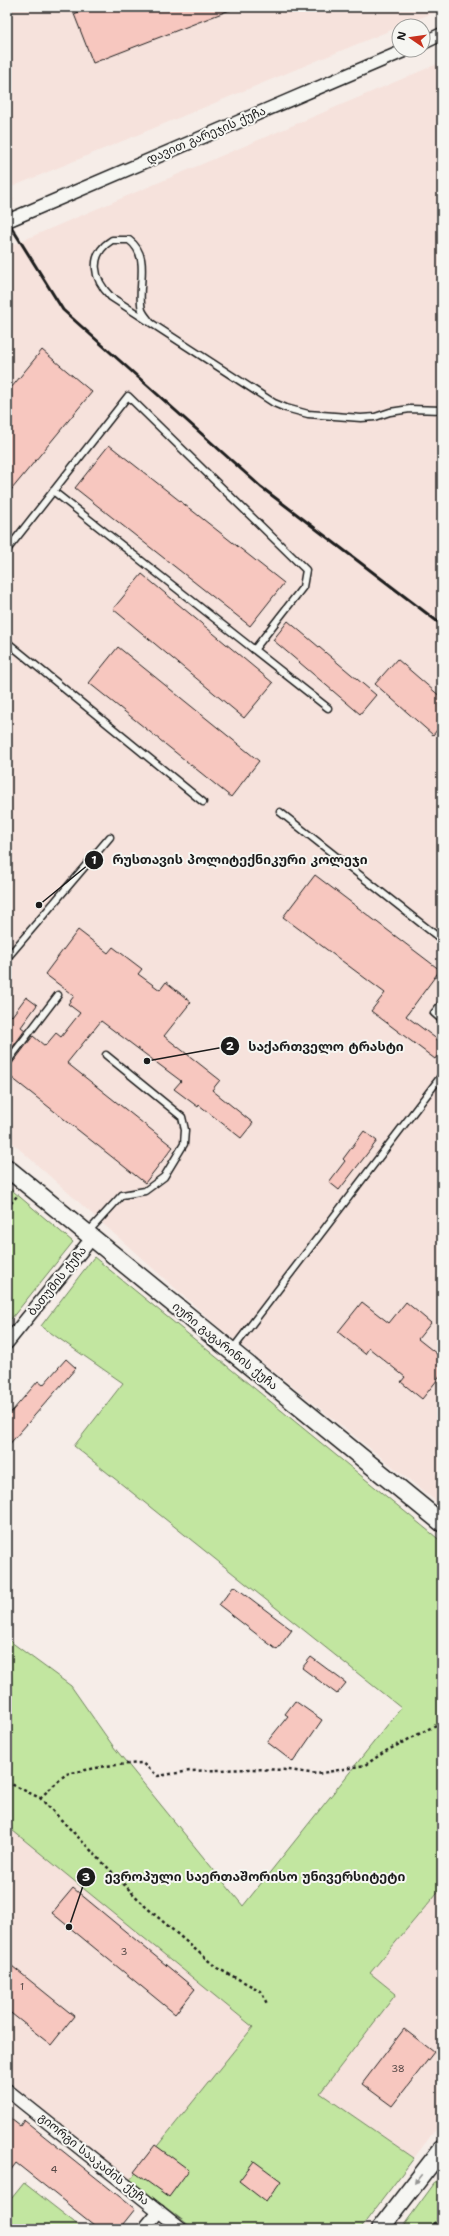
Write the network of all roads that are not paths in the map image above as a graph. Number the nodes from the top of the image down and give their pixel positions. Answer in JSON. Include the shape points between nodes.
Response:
{"nodes":[{"id":1,"x":442,"y":34,"type":"edge"},
{"id":2,"x":431,"y":39,"type":"edge"},
{"id":3,"x":391,"y":56,"type":"edge"},
{"id":4,"x":7,"y":221,"type":"edge"},
{"id":5,"x":151,"y":323,"type":"junction"},
{"id":6,"x":442,"y":410,"type":"edge"},
{"id":7,"x":53,"y":492,"type":"junction"},
{"id":8,"x":7,"y":550,"type":"edge"},
{"id":9,"x":7,"y":642,"type":"edge"},
{"id":10,"x":254,"y":650,"type":"junction"},
{"id":11,"x":328,"y":708,"type":"dead end"},
{"id":12,"x":203,"y":802,"type":"dead end"},
{"id":13,"x":280,"y":812,"type":"dead end"},
{"id":14,"x":110,"y":837,"type":"dead end"},
{"id":15,"x":442,"y":940,"type":"edge"},
{"id":16,"x":7,"y":958,"type":"edge"},
{"id":17,"x":58,"y":995,"type":"dead end"},
{"id":18,"x":442,"y":1003,"type":"edge"},
{"id":19,"x":442,"y":1020,"type":"edge"},
{"id":20,"x":106,"y":1055,"type":"dead end"},
{"id":21,"x":7,"y":1062,"type":"edge"},
{"id":22,"x":442,"y":1075,"type":"edge"},
{"id":23,"x":7,"y":1168,"type":"edge"},
{"id":24,"x":90,"y":1236,"type":"junction"},
{"id":25,"x":7,"y":1343,"type":"edge"},
{"id":26,"x":231,"y":1351,"type":"junction"},
{"id":27,"x":442,"y":1523,"type":"edge"},
{"id":28,"x":7,"y":2090,"type":"edge"},
{"id":29,"x":442,"y":2149,"type":"edge"},
{"id":30,"x":159,"y":2211,"type":"junction"},
{"id":31,"x":144,"y":2229,"type":"edge"},
{"id":32,"x":181,"y":2229,"type":"edge"},
{"id":33,"x":380,"y":2229,"type":"edge"}],
"edges":[{"from":1,"to":2,"type":"street"},
{"from":3,"to":4,"type":"street","name":"დავით გარეჯის ქუჩა"},
{"from":5,"to":5,"type":"lane","via":[[111,297],[98,282],[94,266],[96,257],[105,244],[112,240],[128,240],[138,250],[141,262],[142,307]]},
{"from":5,"to":6,"type":"lane","via":[[274,402],[297,412],[361,418],[410,409]]},
{"from":7,"to":8,"type":"lane"},
{"from":7,"to":10,"type":"lane"},
{"from":7,"to":10,"type":"lane","via":[[128,396],[306,570],[303,587]]},
{"from":9,"to":12,"type":"lane"},
{"from":10,"to":11,"type":"lane"},
{"from":13,"to":15,"type":"lane"},
{"from":14,"to":16,"type":"lane"},
{"from":17,"to":21,"type":"lane"},
{"from":18,"to":19,"type":"lane","via":[[434,1014]]},
{"from":20,"to":24,"type":"lane","via":[[182,1117],[185,1130],[184,1144],[164,1177],[145,1191],[122,1195]]},
{"from":22,"to":26,"type":"lane"},
{"from":23,"to":24,"type":"street","name":"იური გაგარინის ქუჩა"},
{"from":24,"to":25,"type":"street","name":"ბათუმის ქუჩა"},
{"from":24,"to":26,"type":"street","name":"იური გაგარინის ქუჩა"},
{"from":26,"to":27,"type":"street","name":"იური გაგარინის ქუჩა"},
{"from":28,"to":30,"type":"street","name":"გიორგი სააკაძის ქუჩა"},
{"from":29,"to":33,"type":"street","one_way":true},
{"from":30,"to":31,"type":"street"},
{"from":30,"to":32,"type":"street","name":"გიორგი სააკაძის ქუჩა"}]}
